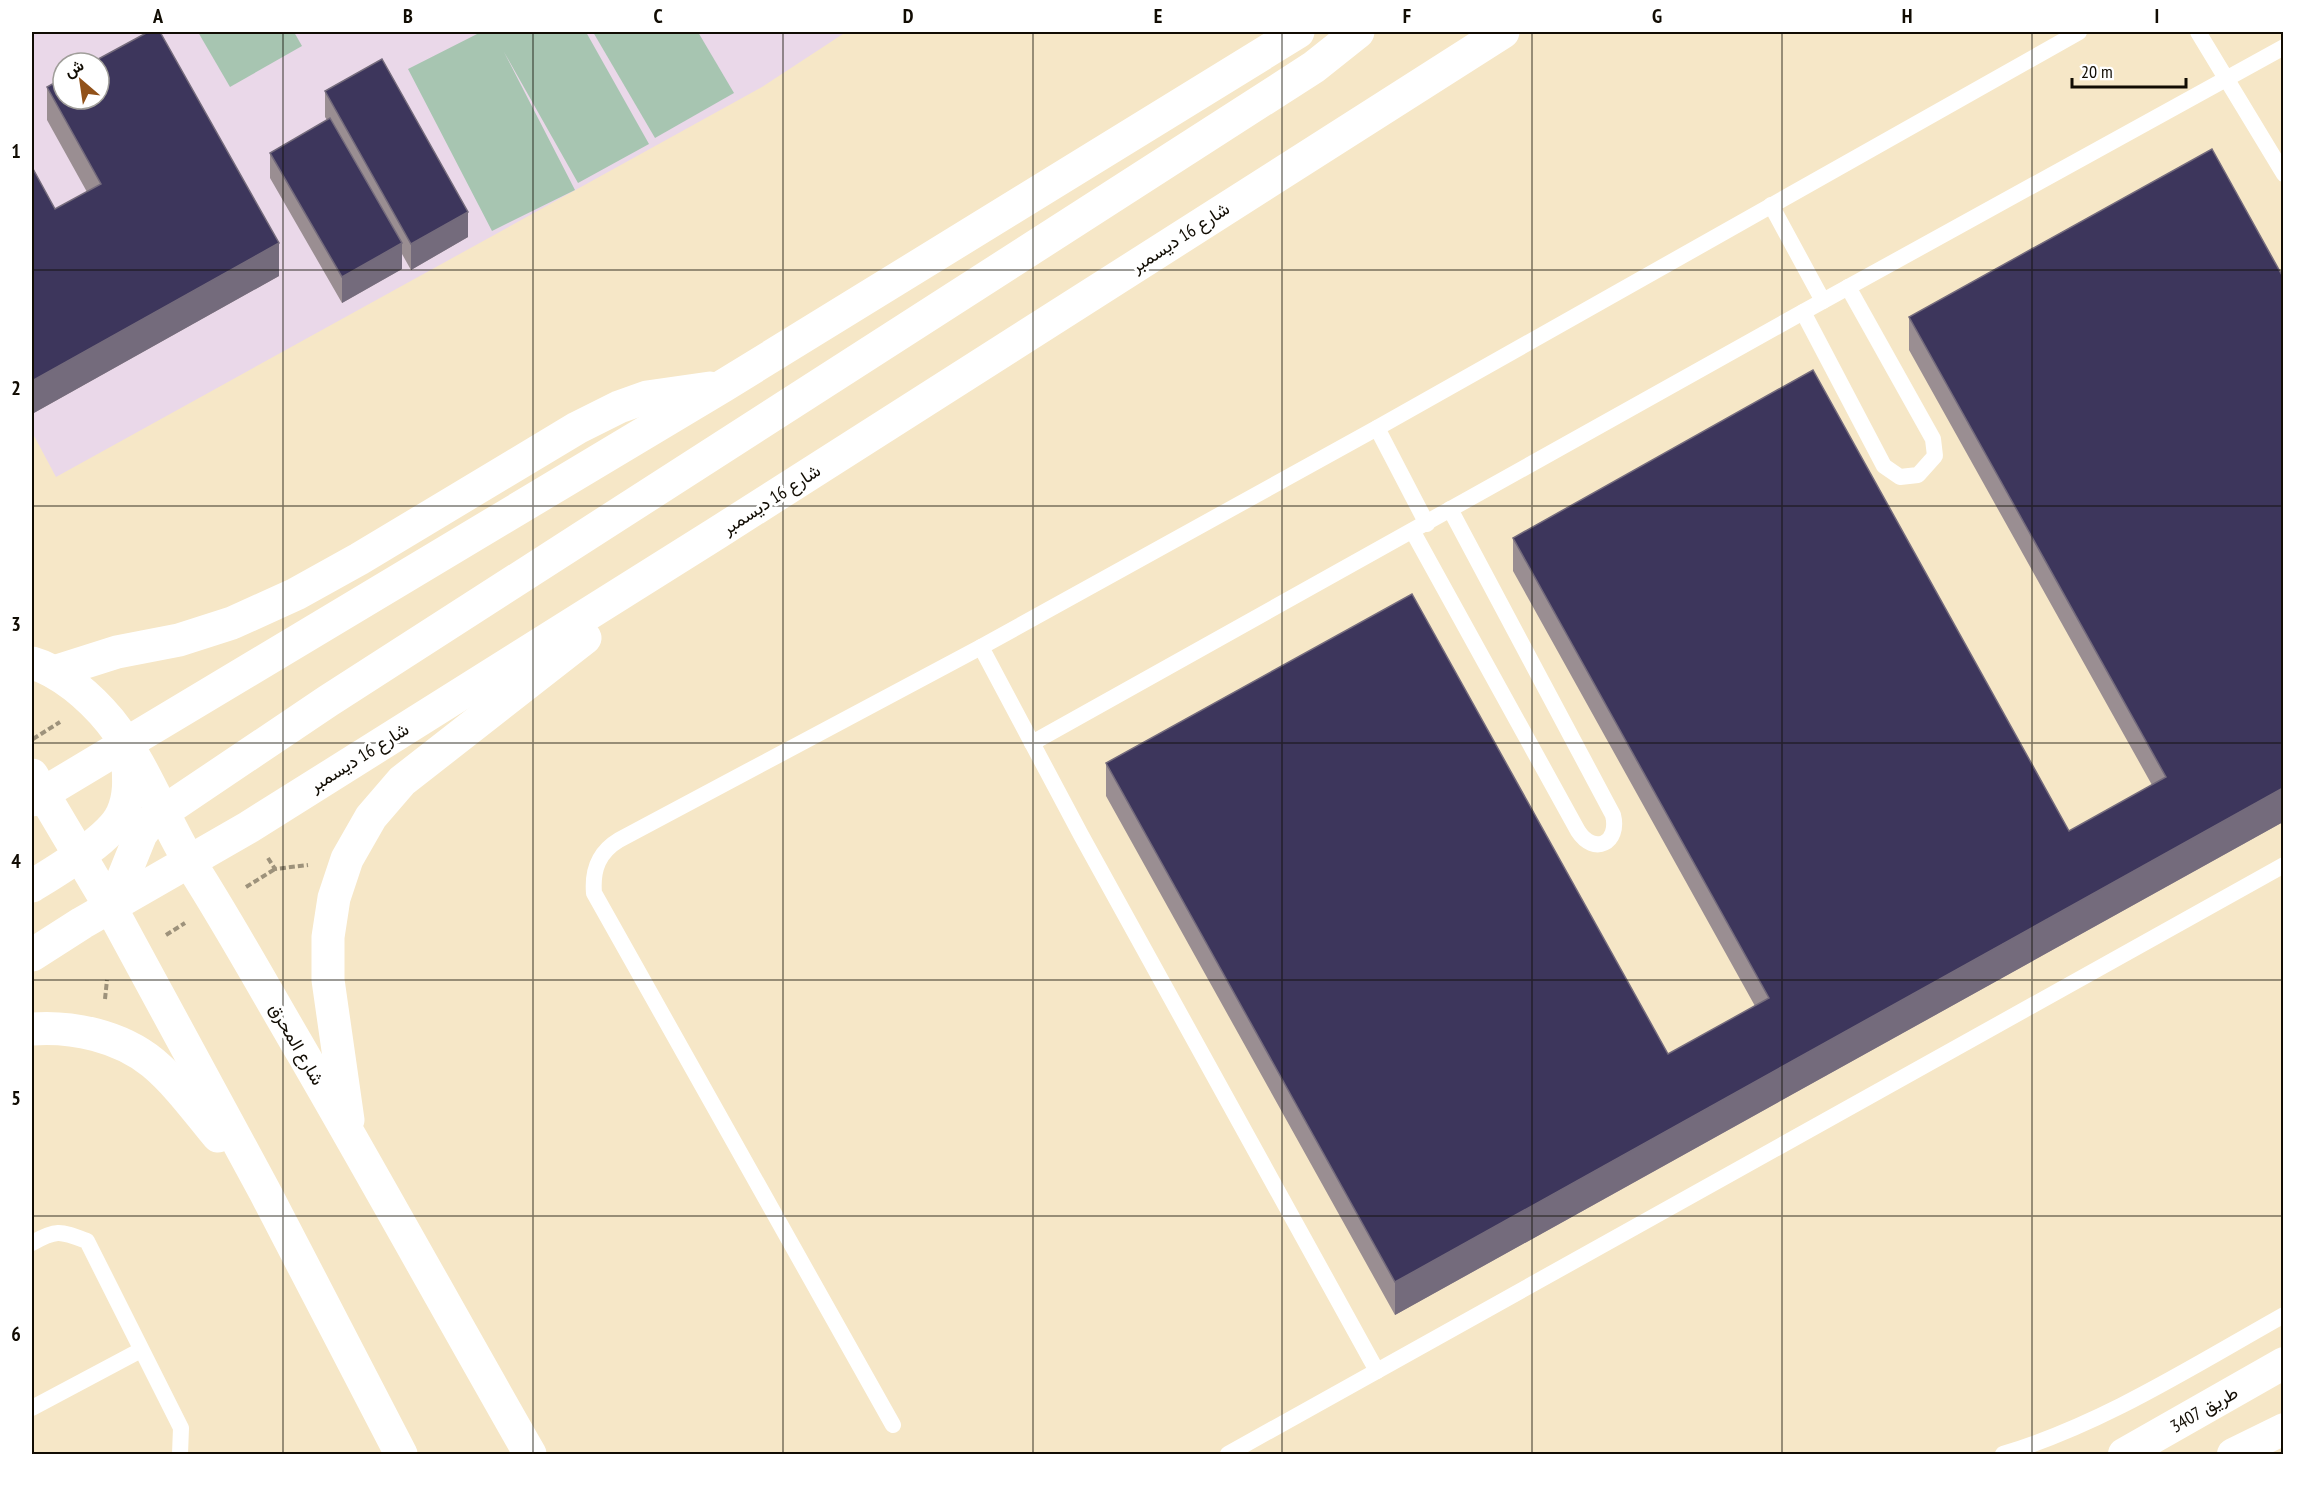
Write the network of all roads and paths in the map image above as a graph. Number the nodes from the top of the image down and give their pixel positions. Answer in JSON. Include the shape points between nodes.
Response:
{"nodes":[{"id":1,"x":1298,"y":32,"type":"edge"},
{"id":2,"x":1358,"y":32,"type":"edge"},
{"id":3,"x":1503,"y":32,"type":"edge"},
{"id":4,"x":2079,"y":32,"type":"edge"},
{"id":5,"x":2198,"y":32,"type":"edge"},
{"id":6,"x":2283,"y":47,"type":"edge"},
{"id":7,"x":2228,"y":78,"type":"junction"},
{"id":8,"x":2283,"y":174,"type":"edge"},
{"id":9,"x":1771,"y":205,"type":"junction"},
{"id":10,"x":1848,"y":287,"type":"junction"},
{"id":11,"x":1823,"y":301,"type":"junction"},
{"id":12,"x":1803,"y":312,"type":"junction"},
{"id":13,"x":723,"y":386,"type":"junction"},
{"id":14,"x":1377,"y":428,"type":"junction"},
{"id":15,"x":1450,"y":509,"type":"junction"},
{"id":16,"x":1420,"y":528,"type":"junction"},
{"id":17,"x":717,"y":533,"type":"junction"},
{"id":18,"x":981,"y":647,"type":"junction"},
{"id":19,"x":43,"y":667,"type":"edge"},
{"id":20,"x":1032,"y":743,"type":"junction"},
{"id":21,"x":126,"y":744,"type":"junction"},
{"id":22,"x":36,"y":789,"type":"edge"},
{"id":23,"x":163,"y":812,"type":"junction"},
{"id":24,"x":80,"y":855,"type":"junction"},
{"id":25,"x":190,"y":862,"type":"junction"},
{"id":26,"x":2283,"y":865,"type":"edge"},
{"id":27,"x":32,"y":886,"type":"edge"},
{"id":28,"x":111,"y":908,"type":"junction"},
{"id":29,"x":32,"y":955,"type":"edge"},
{"id":30,"x":32,"y":1029,"type":"edge"},
{"id":31,"x":351,"y":1137,"type":"junction"},
{"id":32,"x":265,"y":1192,"type":"junction"},
{"id":33,"x":32,"y":1243,"type":"edge"},
{"id":34,"x":2283,"y":1315,"type":"edge"},
{"id":35,"x":141,"y":1350,"type":"junction"},
{"id":36,"x":2283,"y":1363,"type":"edge"},
{"id":37,"x":1377,"y":1371,"type":"junction"},
{"id":38,"x":32,"y":1408,"type":"edge"},
{"id":39,"x":893,"y":1425,"type":"dead end"},
{"id":40,"x":2279,"y":1433,"type":"edge"},
{"id":41,"x":2236,"y":1454,"type":"edge"},
{"id":42,"x":180,"y":1455,"type":"edge"},
{"id":43,"x":401,"y":1455,"type":"edge"},
{"id":44,"x":530,"y":1455,"type":"edge"},
{"id":45,"x":1228,"y":1455,"type":"edge"},
{"id":46,"x":2003,"y":1455,"type":"edge"},
{"id":47,"x":2124,"y":1455,"type":"edge"}],
"edges":[{"from":1,"to":13,"type":"main road"},
{"from":2,"to":23,"type":"main road","via":[[1314,67],[328,701]]},
{"from":3,"to":17,"type":"main road","name":"شارع 16 ديسمبر"},
{"from":4,"to":9,"type":"lane"},
{"from":5,"to":7,"type":"lane"},
{"from":6,"to":7,"type":"lane"},
{"from":7,"to":8,"type":"lane"},
{"from":7,"to":10,"type":"lane"},
{"from":9,"to":11,"type":"lane"},
{"from":9,"to":14,"type":"lane"},
{"from":10,"to":11,"type":"lane"},
{"from":10,"to":12,"type":"lane","via":[[1933,439],[1935,456],[1918,475],[1899,477],[1884,466]]},
{"from":11,"to":12,"type":"lane"},
{"from":12,"to":15,"type":"lane"},
{"from":13,"to":19,"type":"main road","via":[[647,397],[619,407],[577,428],[348,565],[232,623],[179,640]]},
{"from":13,"to":21,"type":"main road"},
{"from":14,"to":16,"type":"lane"},
{"from":14,"to":18,"type":"lane"},
{"from":15,"to":16,"type":"lane"},
{"from":15,"to":16,"type":"lane","via":[[1613,815],[1613,836],[1604,843],[1584,840],[1578,831]]},
{"from":16,"to":20,"type":"lane"},
{"from":17,"to":25,"type":"main road","name":"شارع 16 ديسمبر"},
{"from":17,"to":31,"type":"main road","via":[[402,781],[371,817],[347,859],[327,937],[328,980]]},
{"from":18,"to":20,"type":"lane"},
{"from":18,"to":39,"type":"lane","via":[[609,846],[595,868],[594,893]]},
{"from":19,"to":21,"type":"main road","name":"شارع المحرق","via":[[93,703]]},
{"from":20,"to":37,"type":"lane"},
{"from":21,"to":22,"type":"main road"},
{"from":21,"to":23,"type":"main road","name":"شارع المحرق"},
{"from":21,"to":24,"type":"main road","via":[[129,782],[122,815]]},
{"from":22,"to":24,"type":"main road"},
{"from":23,"to":25,"type":"main road","name":"شارع المحرق"},
{"from":23,"to":28,"type":"main road","via":[[141,834]]},
{"from":24,"to":27,"type":"main road"},
{"from":24,"to":28,"type":"main road"},
{"from":25,"to":28,"type":"main road","name":"شارع 16 ديسمبر"},
{"from":25,"to":31,"type":"main road","name":"شارع المحرق"},
{"from":26,"to":37,"type":"lane"},
{"from":28,"to":29,"type":"main road","name":"شارع 16 ديسمبر"},
{"from":28,"to":32,"type":"main road"},
{"from":30,"to":32,"type":"main road","via":[[99,1035],[152,1062]]},
{"from":31,"to":44,"type":"main road","name":"شارع المحرق"},
{"from":32,"to":43,"type":"main road"},
{"from":33,"to":35,"type":"lane","via":[[51,1233],[65,1233],[87,1241]]},
{"from":34,"to":46,"type":"lane","via":[[2127,1403]]},
{"from":35,"to":38,"type":"lane"},
{"from":35,"to":42,"type":"lane","via":[[181,1428]]},
{"from":36,"to":47,"type":"street","name":"طريق 3407"},
{"from":37,"to":45,"type":"lane"},
{"from":40,"to":41,"type":"street"}]}
